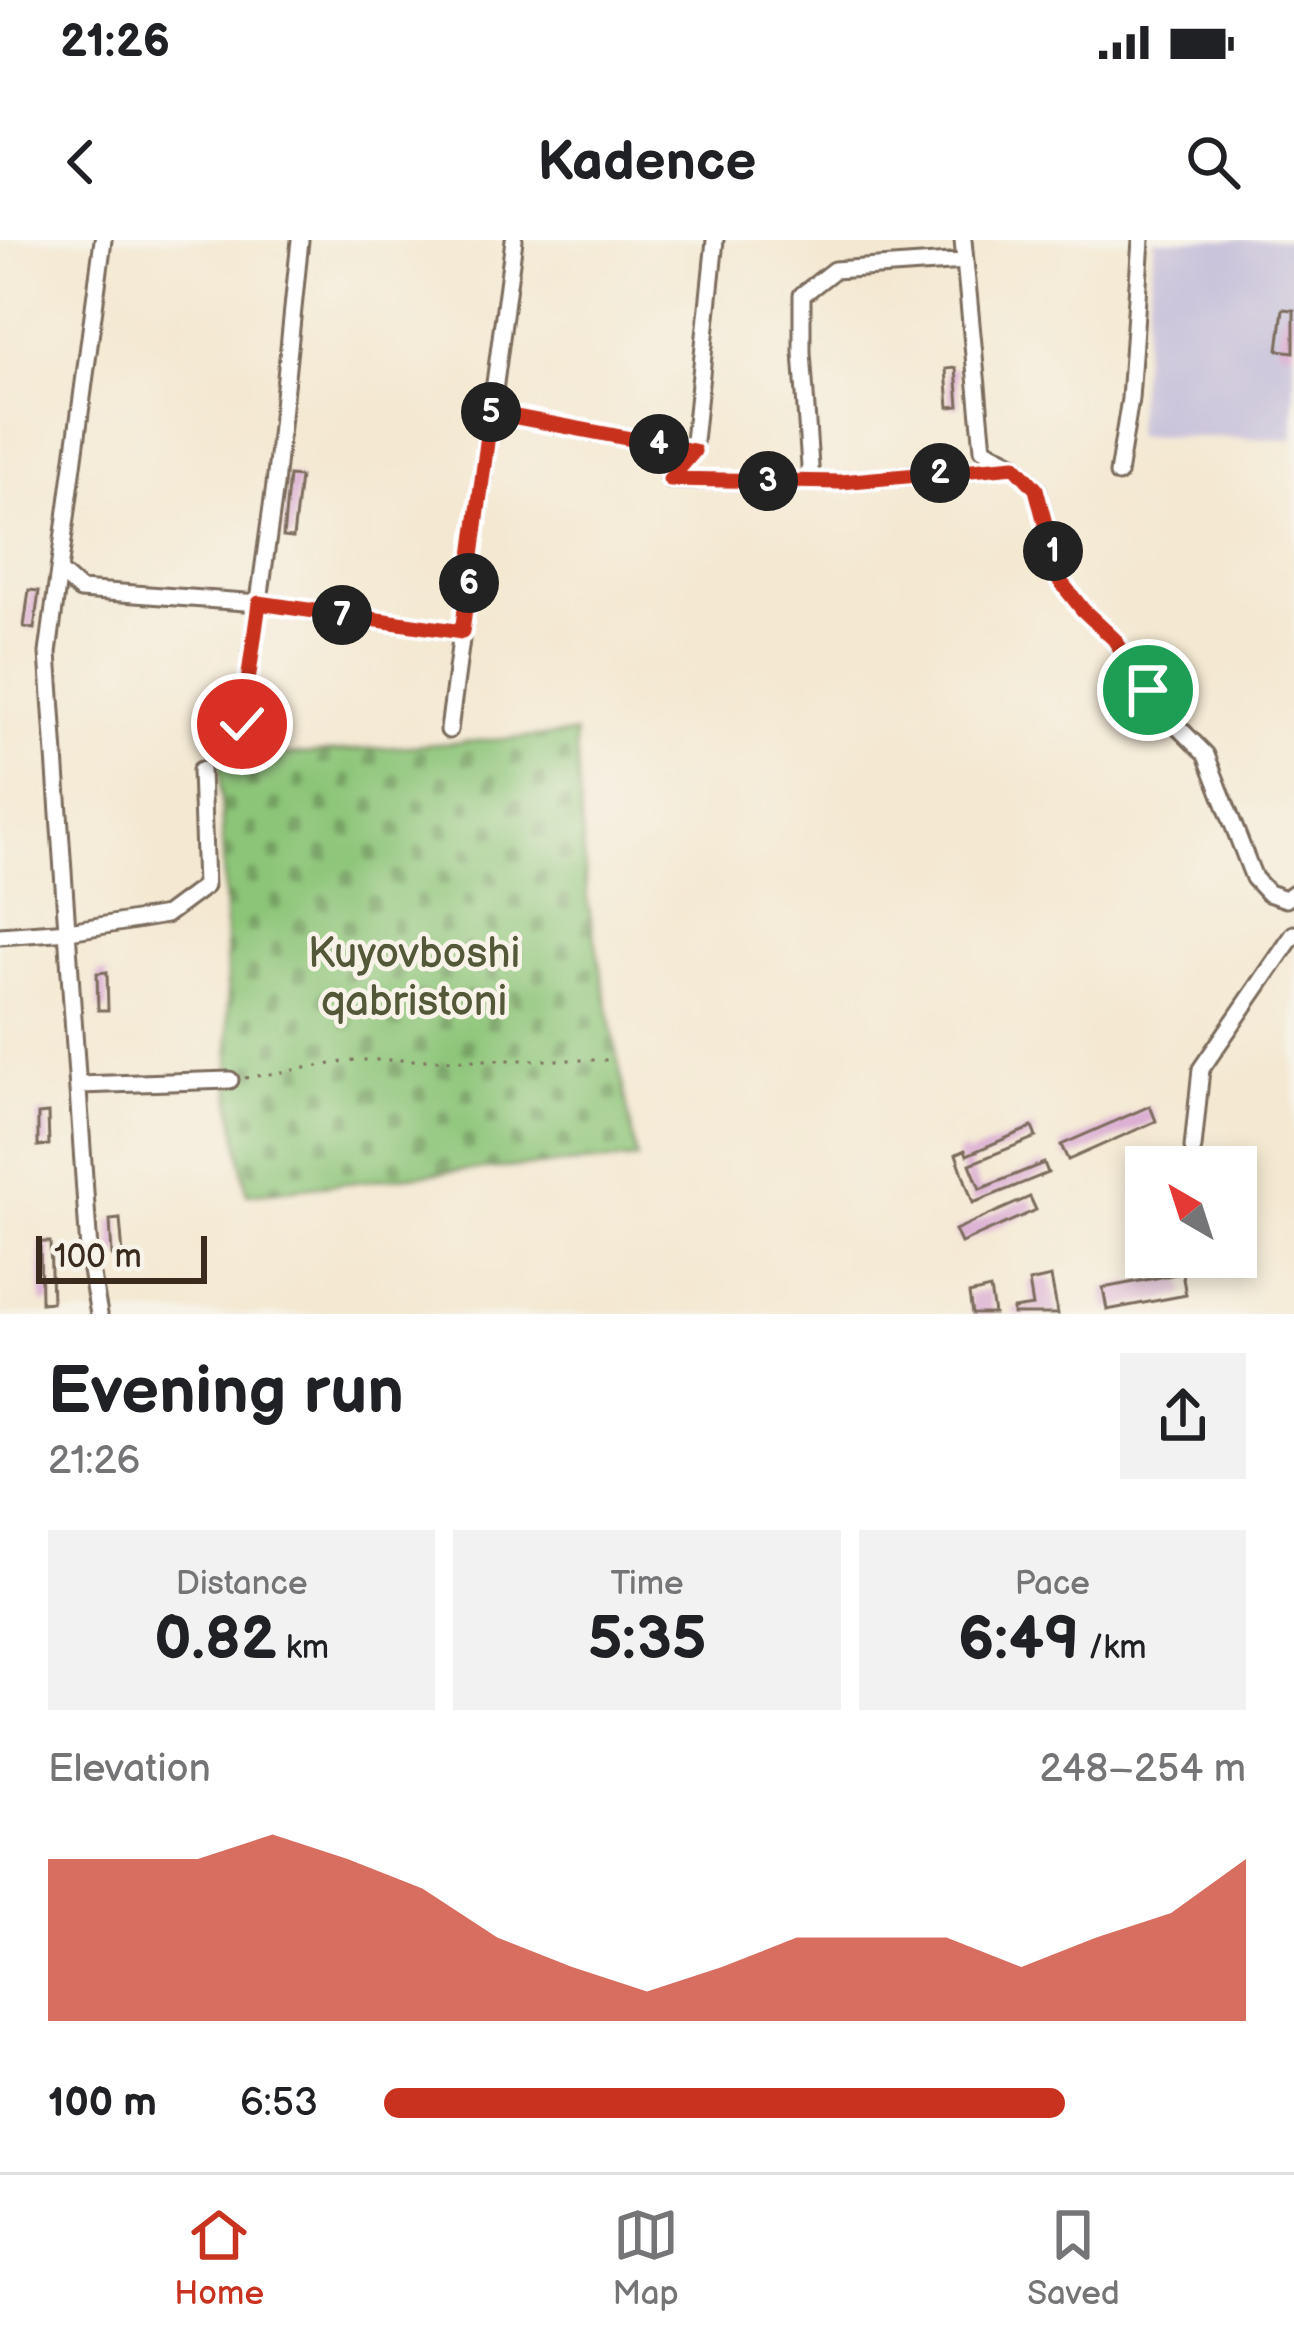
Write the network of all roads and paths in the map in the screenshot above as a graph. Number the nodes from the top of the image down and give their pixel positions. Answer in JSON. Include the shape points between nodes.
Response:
{"nodes":[{"id":1,"x":103,"y":240,"type":"edge"},
{"id":2,"x":300,"y":240,"type":"edge"},
{"id":3,"x":514,"y":240,"type":"edge"},
{"id":4,"x":716,"y":240,"type":"edge"},
{"id":5,"x":963,"y":240,"type":"edge"},
{"id":6,"x":1141,"y":240,"type":"edge"},
{"id":7,"x":965,"y":261,"type":"junction"},
{"id":8,"x":491,"y":412,"type":"junction"},
{"id":9,"x":694,"y":451,"type":"junction"},
{"id":10,"x":1015,"y":466,"type":"junction"},
{"id":11,"x":1118,"y":474,"type":"dead end"},
{"id":12,"x":812,"y":481,"type":"junction"},
{"id":13,"x":60,"y":572,"type":"junction"},
{"id":14,"x":259,"y":603,"type":"junction"},
{"id":15,"x":462,"y":632,"type":"junction"},
{"id":16,"x":242,"y":724,"type":"dead end"},
{"id":17,"x":449,"y":730,"type":"dead end"},
{"id":18,"x":201,"y":770,"type":"dead end"},
{"id":19,"x":1294,"y":893,"type":"edge"},
{"id":20,"x":69,"y":931,"type":"junction"},
{"id":21,"x":1294,"y":934,"type":"edge"},
{"id":22,"x":0,"y":936,"type":"edge"},
{"id":23,"x":614,"y":1060,"type":"dead end"},
{"id":24,"x":230,"y":1080,"type":"joint"},
{"id":25,"x":79,"y":1085,"type":"junction"},
{"id":26,"x":1193,"y":1146,"type":"edge"},
{"id":27,"x":98,"y":1314,"type":"edge"}],
"edges":[{"from":1,"to":13,"type":"street"},
{"from":2,"to":14,"type":"street"},
{"from":3,"to":8,"type":"street"},
{"from":4,"to":9,"type":"street"},
{"from":5,"to":7,"type":"street"},
{"from":6,"to":11,"type":"street"},
{"from":7,"to":10,"type":"street","via":[[983,449]]},
{"from":7,"to":12,"type":"street","via":[[834,271],[802,295]]},
{"from":8,"to":9,"type":"street"},
{"from":8,"to":15,"type":"street"},
{"from":9,"to":12,"type":"street","via":[[670,479]]},
{"from":10,"to":12,"type":"street"},
{"from":10,"to":19,"type":"street","via":[[1036,489],[1060,581],[1206,755],[1254,878],[1268,893]]},
{"from":13,"to":14,"type":"street","via":[[80,590]]},
{"from":13,"to":20,"type":"street","via":[[48,652]]},
{"from":14,"to":15,"type":"street"},
{"from":14,"to":16,"type":"street"},
{"from":15,"to":17,"type":"street"},
{"from":18,"to":20,"type":"street","via":[[205,886],[166,915]]},
{"from":20,"to":22,"type":"street"},
{"from":20,"to":25,"type":"street"},
{"from":21,"to":26,"type":"street","via":[[1201,1070]]},
{"from":23,"to":24,"type":"path","via":[[355,1060]]},
{"from":24,"to":25,"type":"street"},
{"from":25,"to":27,"type":"street"}]}
